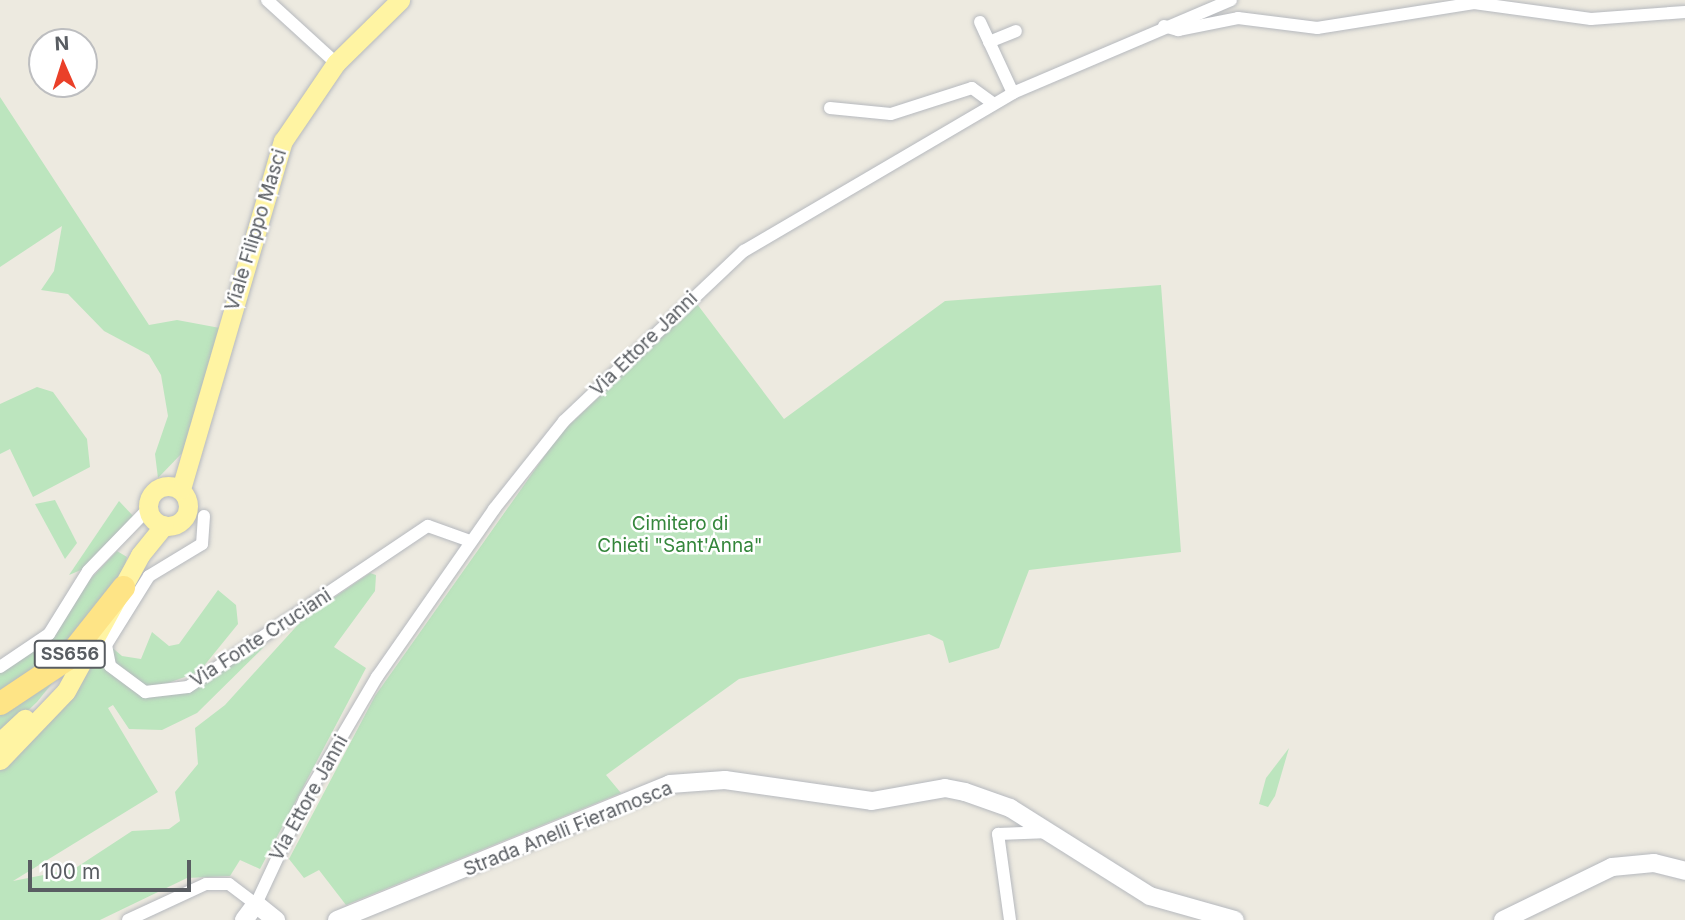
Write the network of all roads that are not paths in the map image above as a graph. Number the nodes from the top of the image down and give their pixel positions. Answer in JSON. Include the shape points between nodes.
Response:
{"nodes":[{"id":1,"x":267,"y":0,"type":"edge"},
{"id":2,"x":400,"y":0,"type":"edge"},
{"id":3,"x":1231,"y":0,"type":"edge"},
{"id":4,"x":1685,"y":12,"type":"edge"},
{"id":5,"x":980,"y":22,"type":"dead end"},
{"id":6,"x":1164,"y":26,"type":"junction"},
{"id":7,"x":1016,"y":31,"type":"dead end"},
{"id":8,"x":989,"y":42,"type":"junction"},
{"id":9,"x":336,"y":63,"type":"junction"},
{"id":10,"x":1013,"y":93,"type":"junction"},
{"id":11,"x":993,"y":103,"type":"junction"},
{"id":12,"x":831,"y":108,"type":"dead end"},
{"id":13,"x":173,"y":487,"type":"junction"},
{"id":14,"x":204,"y":516,"type":"dead end"},
{"id":15,"x":154,"y":517,"type":"junction"},
{"id":16,"x":470,"y":541,"type":"junction"},
{"id":17,"x":117,"y":542,"type":"junction"},
{"id":18,"x":126,"y":581,"type":"junction"},
{"id":19,"x":0,"y":667,"type":"edge"},
{"id":20,"x":0,"y":703,"type":"edge"},
{"id":21,"x":0,"y":742,"type":"edge"},
{"id":22,"x":0,"y":760,"type":"edge"},
{"id":23,"x":1049,"y":832,"type":"junction"},
{"id":24,"x":1685,"y":871,"type":"edge"},
{"id":25,"x":256,"y":904,"type":"junction"},
{"id":26,"x":128,"y":920,"type":"edge"},
{"id":27,"x":244,"y":920,"type":"edge"},
{"id":28,"x":275,"y":920,"type":"edge"},
{"id":29,"x":337,"y":920,"type":"edge"},
{"id":30,"x":1010,"y":920,"type":"edge"},
{"id":31,"x":1235,"y":920,"type":"edge"},
{"id":32,"x":1503,"y":920,"type":"edge"}],
"edges":[{"from":1,"to":9,"type":"street"},
{"from":2,"to":9,"type":"main road","name":"Viale Filippo Masci"},
{"from":3,"to":6,"type":"street","name":"Via Ettore Janni"},
{"from":4,"to":6,"type":"street","via":[[1591,19],[1474,3],[1317,28],[1238,18],[1178,30]]},
{"from":5,"to":8,"type":"street"},
{"from":6,"to":10,"type":"street","name":"Via Ettore Janni"},
{"from":7,"to":8,"type":"street"},
{"from":8,"to":10,"type":"street"},
{"from":9,"to":13,"type":"main road","name":"Viale Filippo Masci","via":[[294,119],[272,166],[188,456]]},
{"from":10,"to":11,"type":"street","name":"Via Ettore Janni"},
{"from":11,"to":12,"type":"street","via":[[972,88],[891,114]]},
{"from":11,"to":16,"type":"street","name":"Via Ettore Janni","via":[[744,251],[564,421]]},
{"from":13,"to":15,"type":"main road","via":[[150,495]]},
{"from":13,"to":15,"type":"main road","via":[[186,516]]},
{"from":14,"to":16,"type":"street","name":"Via Fonte Cruciani","via":[[202,544],[149,576],[109,638],[104,654],[118,676],[145,692],[188,687],[428,526]]},
{"from":15,"to":17,"type":"street"},
{"from":15,"to":18,"type":"main road"},
{"from":16,"to":25,"type":"street","name":"Via Ettore Janni","via":[[305,799]]},
{"from":17,"to":18,"type":"street","via":[[130,548]]},
{"from":17,"to":19,"type":"street","via":[[74,589],[49,634]]},
{"from":18,"to":20,"type":"highway","number":"SS656","via":[[66,659]]},
{"from":18,"to":21,"type":"main road","via":[[64,676]]},
{"from":18,"to":22,"type":"main road","via":[[66,691]]},
{"from":23,"to":29,"type":"street","name":"Strada Anelli Fieramosca","via":[[1010,808],[945,788],[872,801],[725,780],[670,784]]},
{"from":23,"to":30,"type":"street","via":[[998,834],[994,845]]},
{"from":23,"to":31,"type":"street","name":"Strada Anelli Fieramosca","via":[[1150,896]]},
{"from":24,"to":32,"type":"street","via":[[1654,863],[1612,867]]},
{"from":25,"to":26,"type":"street","via":[[229,884],[206,884]]},
{"from":25,"to":27,"type":"street"},
{"from":25,"to":28,"type":"street"}]}
